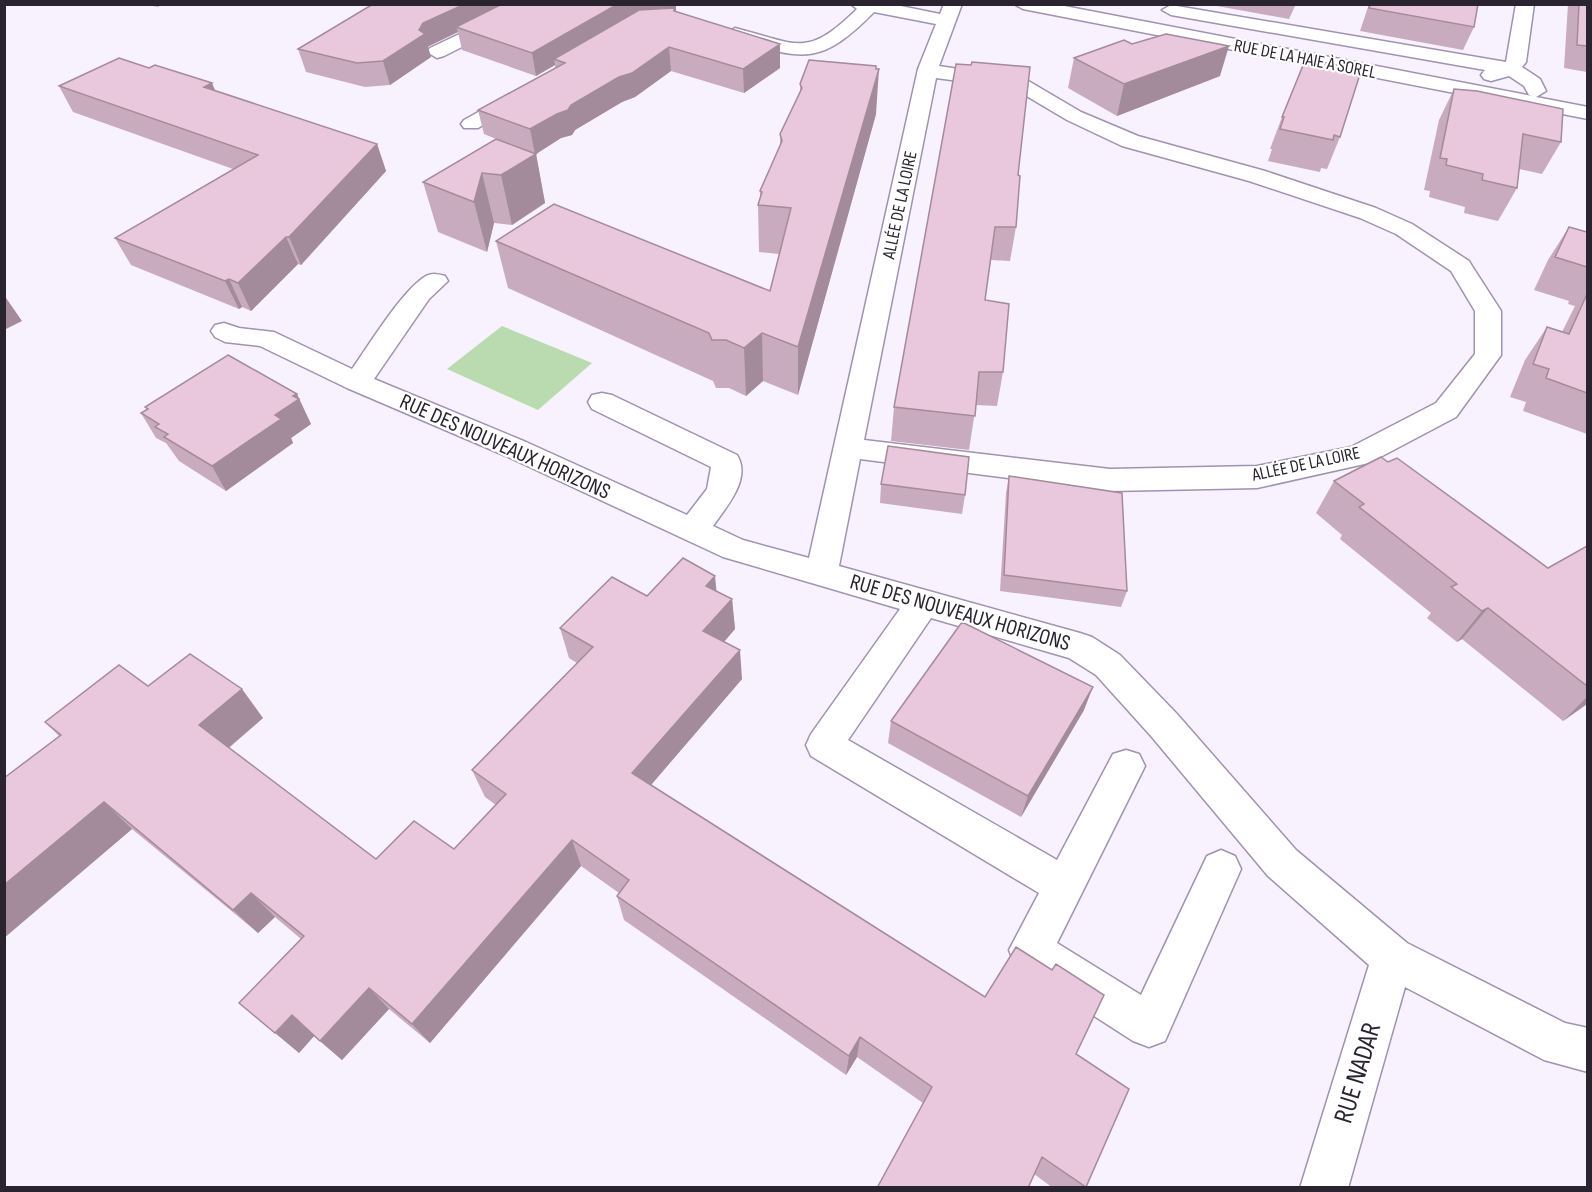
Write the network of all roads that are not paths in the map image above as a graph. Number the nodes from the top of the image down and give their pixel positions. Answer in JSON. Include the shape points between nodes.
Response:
{"nodes":[{"id":1,"x":537,"y":4,"type":"edge"},
{"id":2,"x":1023,"y":4,"type":"edge"},
{"id":3,"x":1064,"y":4,"type":"edge"},
{"id":4,"x":1526,"y":4,"type":"edge"},
{"id":5,"x":865,"y":5,"type":"edge"},
{"id":6,"x":1149,"y":6,"type":"dead end"},
{"id":7,"x":1095,"y":7,"type":"edge"},
{"id":8,"x":951,"y":13,"type":"edge"},
{"id":9,"x":718,"y":30,"type":"edge"},
{"id":10,"x":437,"y":52,"type":"dead end"},
{"id":11,"x":928,"y":69,"type":"junction"},
{"id":12,"x":1511,"y":69,"type":"junction"},
{"id":13,"x":1483,"y":82,"type":"junction"},
{"id":14,"x":539,"y":83,"type":"edge"},
{"id":15,"x":1536,"y":91,"type":"junction"},
{"id":16,"x":1587,"y":98,"type":"edge"},
{"id":17,"x":1587,"y":113,"type":"edge"},
{"id":18,"x":471,"y":124,"type":"dead end"},
{"id":19,"x":436,"y":281,"type":"dead end"},
{"id":20,"x":224,"y":331,"type":"dead end"},
{"id":21,"x":357,"y":382,"type":"junction"},
{"id":22,"x":602,"y":402,"type":"dead end"},
{"id":23,"x":850,"y":448,"type":"junction"},
{"id":24,"x":693,"y":530,"type":"junction"},
{"id":25,"x":821,"y":575,"type":"junction"},
{"id":26,"x":924,"y":601,"type":"junction"},
{"id":27,"x":1126,"y":765,"type":"dead end"},
{"id":28,"x":1221,"y":869,"type":"dead end"},
{"id":29,"x":1065,"y":886,"type":"junction"},
{"id":30,"x":1392,"y":958,"type":"junction"},
{"id":31,"x":1578,"y":1056,"type":"edge"},
{"id":32,"x":1324,"y":1188,"type":"edge"}],
"edges":[{"from":1,"to":10,"type":"street"},
{"from":2,"to":17,"type":"street","name":"RUE DE LA HAIE À SOREL"},
{"from":3,"to":7,"type":"street","name":"RUE DE LA HAIE À SOREL"},
{"from":4,"to":12,"type":"street","via":[[1516,62]]},
{"from":5,"to":8,"type":"street"},
{"from":5,"to":9,"type":"street","via":[[830,43],[808,49]]},
{"from":6,"to":12,"type":"street"},
{"from":7,"to":13,"type":"street","name":"RUE DE LA HAIE À SOREL"},
{"from":8,"to":11,"type":"street","name":"ALLÉE DE LA LOIRE"},
{"from":11,"to":23,"type":"street","name":"ALLÉE DE LA LOIRE"},
{"from":11,"to":23,"type":"street","name":"ALLÉE DE LA LOIRE","via":[[947,75],[1018,83],[1074,116],[1130,141],[1268,180],[1404,229],[1460,266],[1488,311],[1488,355],[1446,410],[1437,415],[1359,456],[1257,477],[1110,480]]},
{"from":12,"to":13,"type":"street","via":[[1487,76]]},
{"from":12,"to":15,"type":"street","via":[[1533,83]]},
{"from":13,"to":15,"type":"street","name":"RUE DE LA HAIE À SOREL"},
{"from":14,"to":18,"type":"street"},
{"from":15,"to":16,"type":"street","name":"RUE DE LA HAIE À SOREL"},
{"from":19,"to":21,"type":"street","via":[[420,294]]},
{"from":20,"to":21,"type":"street","name":"RUE DES NOUVEAUX HORIZONS","via":[[234,336],[265,338]]},
{"from":21,"to":24,"type":"street","name":"RUE DES NOUVEAUX HORIZONS"},
{"from":22,"to":24,"type":"street","via":[[727,462],[722,491]]},
{"from":23,"to":25,"type":"street","name":"ALLÉE DE LA LOIRE"},
{"from":24,"to":25,"type":"street","name":"RUE DES NOUVEAUX HORIZONS","via":[[734,549]]},
{"from":25,"to":26,"type":"street","name":"RUE DES NOUVEAUX HORIZONS"},
{"from":26,"to":29,"type":"street","via":[[824,745]]},
{"from":26,"to":30,"type":"street","name":"RUE DES NOUVEAUX HORIZONS","via":[[1080,647],[1108,665],[1282,864]]},
{"from":27,"to":29,"type":"street"},
{"from":28,"to":29,"type":"street","via":[[1149,1025],[1030,950]]},
{"from":30,"to":31,"type":"street","name":"RUE DES NOUVEAUX HORIZONS"},
{"from":30,"to":32,"type":"street","name":"RUE NADAR"}]}
